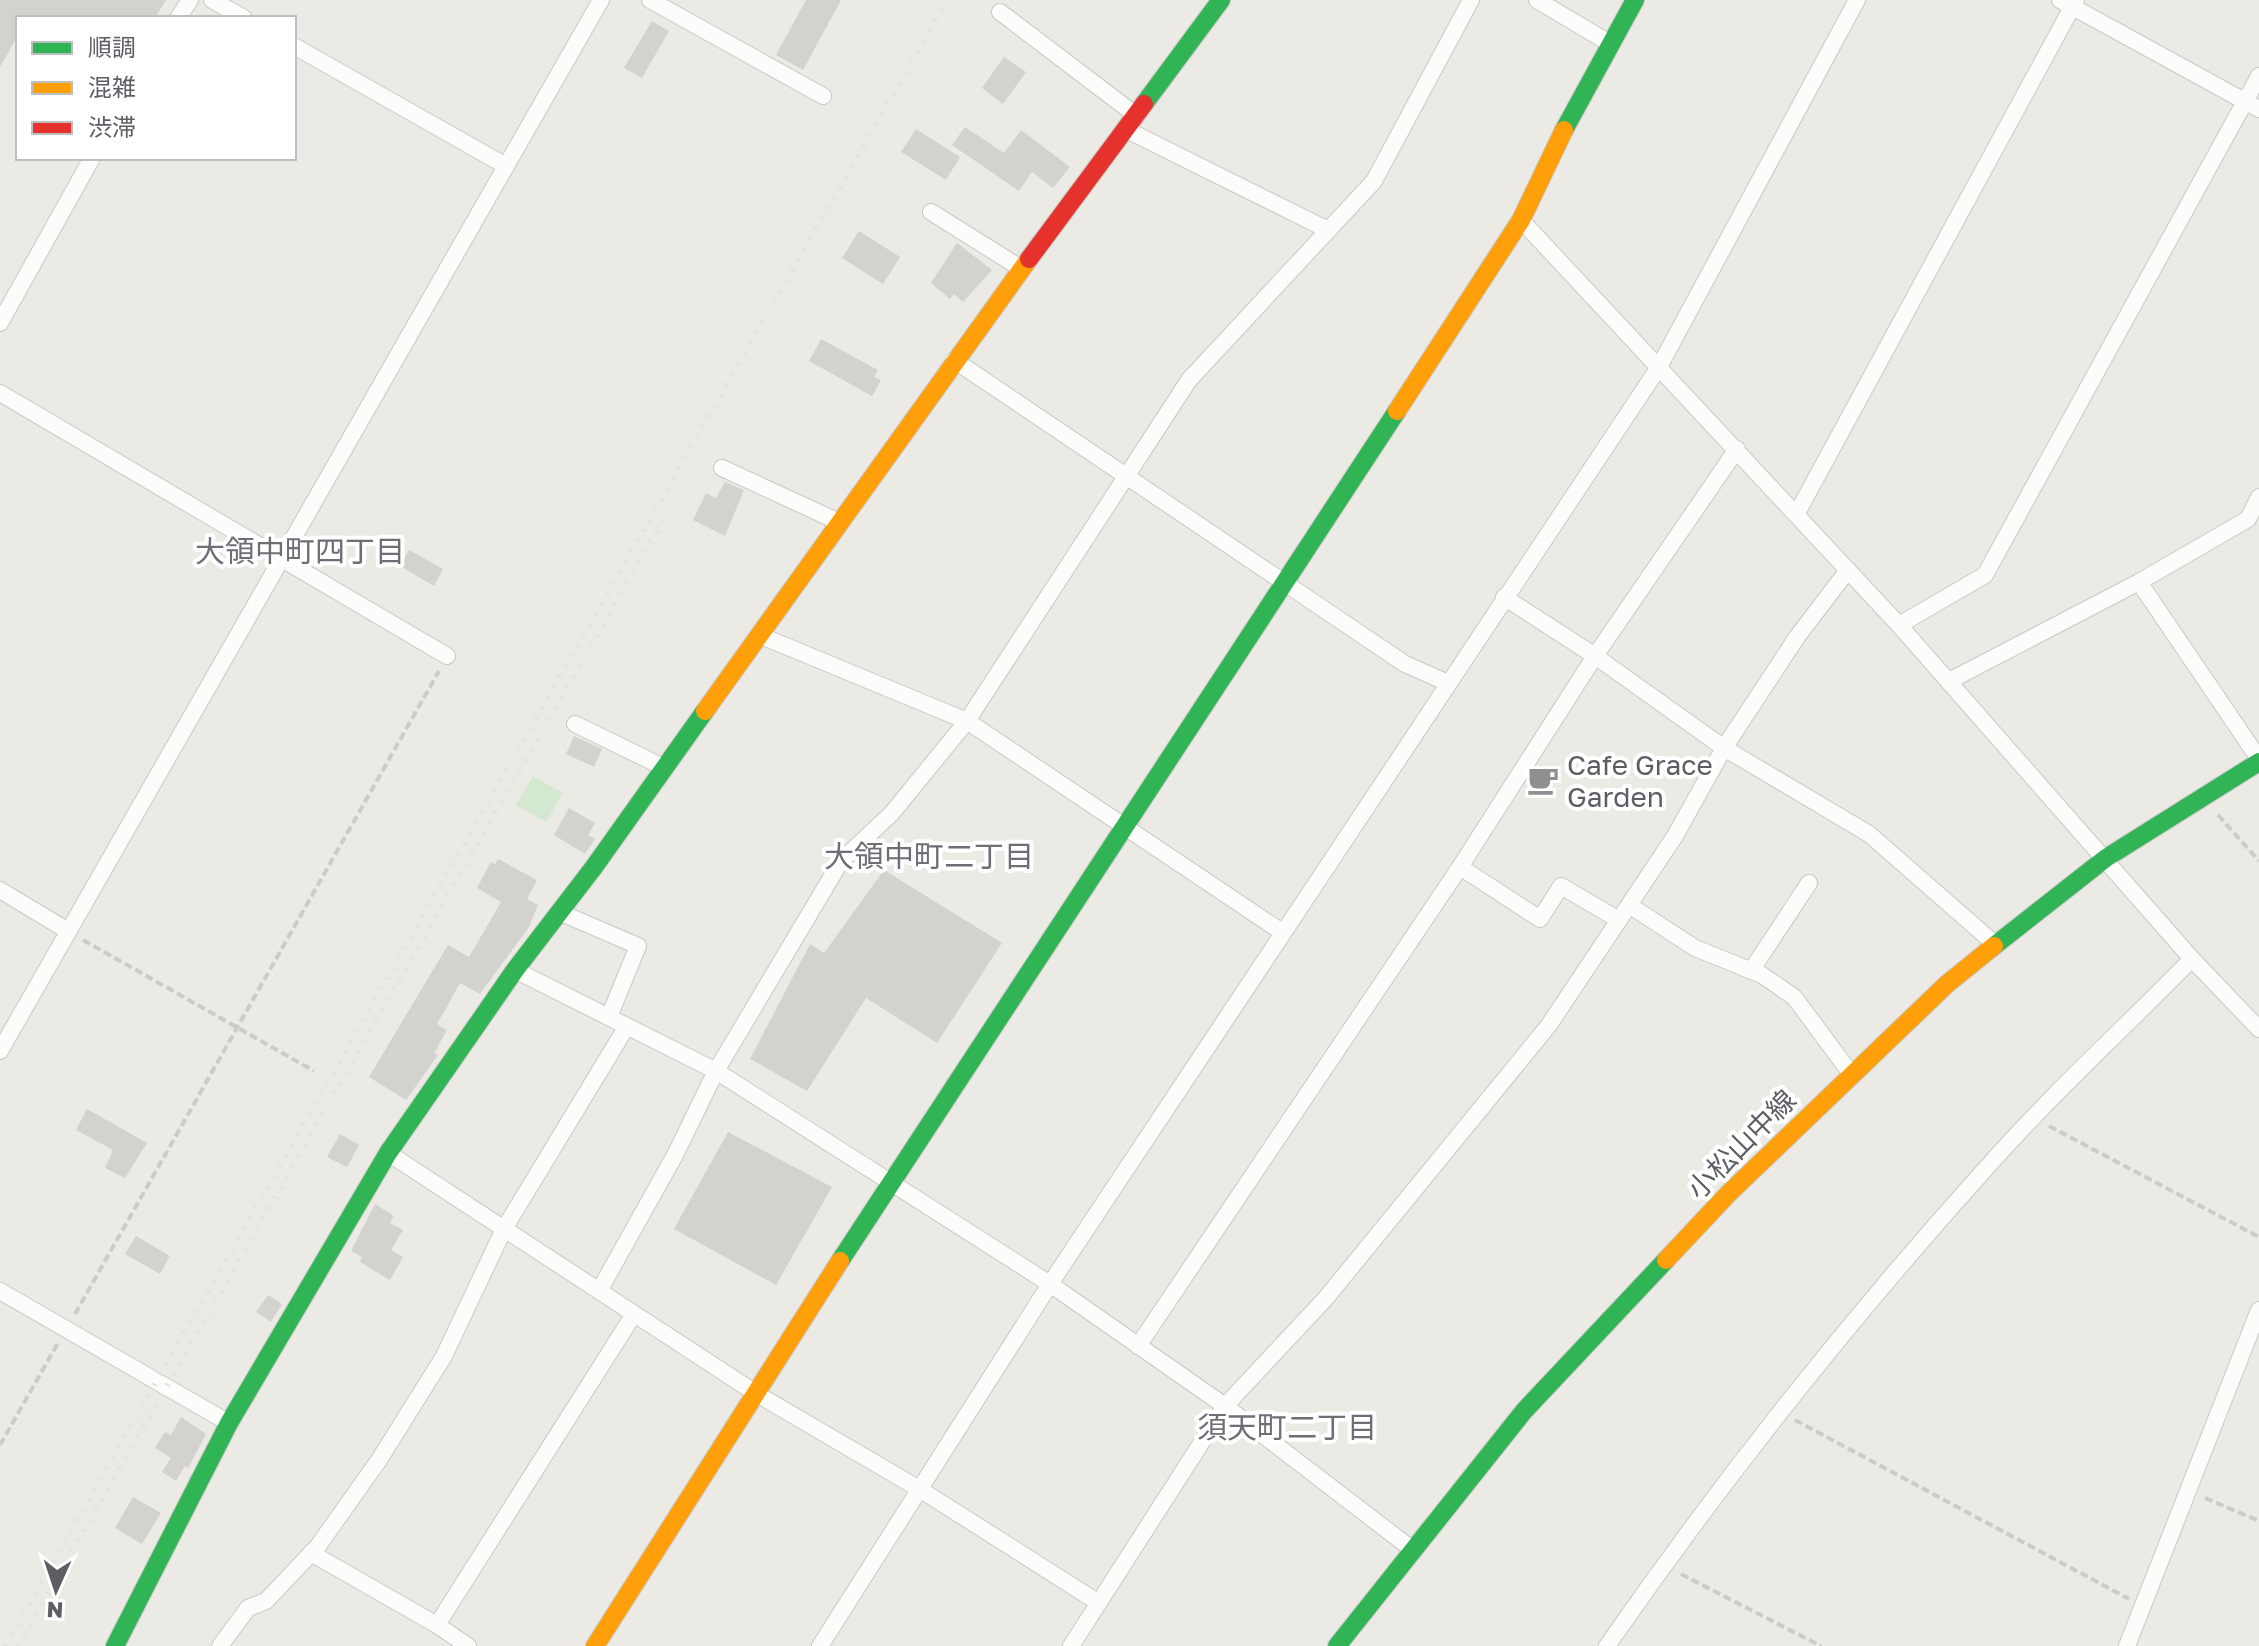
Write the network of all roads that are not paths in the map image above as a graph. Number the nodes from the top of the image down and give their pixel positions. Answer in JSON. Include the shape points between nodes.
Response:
{"nodes":[{"id":1,"x":212,"y":0,"type":"edge"},
{"id":2,"x":601,"y":0,"type":"edge"},
{"id":3,"x":650,"y":0,"type":"edge"},
{"id":4,"x":1221,"y":0,"type":"edge"},
{"id":5,"x":1471,"y":0,"type":"edge"},
{"id":6,"x":1537,"y":0,"type":"edge"},
{"id":7,"x":1635,"y":0,"type":"edge"},
{"id":8,"x":1857,"y":0,"type":"edge"},
{"id":9,"x":2069,"y":2,"type":"edge"},
{"id":10,"x":1000,"y":12,"type":"dead end"},
{"id":11,"x":240,"y":16,"type":"edge"},
{"id":12,"x":1611,"y":44,"type":"junction"},
{"id":13,"x":296,"y":47,"type":"edge"},
{"id":14,"x":2259,"y":76,"type":"edge"},
{"id":15,"x":823,"y":96,"type":"dead end"},
{"id":16,"x":2252,"y":105,"type":"edge"},
{"id":17,"x":1132,"y":123,"type":"junction"},
{"id":18,"x":91,"y":160,"type":"edge"},
{"id":19,"x":506,"y":166,"type":"junction"},
{"id":20,"x":931,"y":212,"type":"dead end"},
{"id":21,"x":1521,"y":220,"type":"junction"},
{"id":22,"x":1328,"y":230,"type":"junction"},
{"id":23,"x":1022,"y":269,"type":"junction"},
{"id":24,"x":0,"y":323,"type":"edge"},
{"id":25,"x":954,"y":360,"type":"junction"},
{"id":26,"x":1659,"y":367,"type":"junction"},
{"id":27,"x":0,"y":393,"type":"edge"},
{"id":28,"x":1737,"y":449,"type":"junction"},
{"id":29,"x":722,"y":468,"type":"dead end"},
{"id":30,"x":1127,"y":475,"type":"junction"},
{"id":31,"x":2259,"y":497,"type":"edge"},
{"id":32,"x":1797,"y":513,"type":"junction"},
{"id":33,"x":839,"y":522,"type":"junction"},
{"id":34,"x":281,"y":559,"type":"junction"},
{"id":35,"x":1848,"y":570,"type":"junction"},
{"id":36,"x":2139,"y":582,"type":"junction"},
{"id":37,"x":1286,"y":583,"type":"junction"},
{"id":38,"x":1504,"y":597,"type":"junction"},
{"id":39,"x":1899,"y":625,"type":"junction"},
{"id":40,"x":759,"y":635,"type":"junction"},
{"id":41,"x":447,"y":656,"type":"road end"},
{"id":42,"x":1595,"y":656,"type":"junction"},
{"id":43,"x":1949,"y":681,"type":"junction"},
{"id":44,"x":1448,"y":683,"type":"junction"},
{"id":45,"x":967,"y":721,"type":"junction"},
{"id":46,"x":575,"y":724,"type":"dead end"},
{"id":47,"x":1724,"y":748,"type":"junction"},
{"id":48,"x":2259,"y":761,"type":"edge"},
{"id":49,"x":665,"y":768,"type":"junction"},
{"id":50,"x":1127,"y":826,"type":"junction"},
{"id":51,"x":2106,"y":858,"type":"junction"},
{"id":52,"x":1460,"y":867,"type":"junction"},
{"id":53,"x":1809,"y":883,"type":"dead end"},
{"id":54,"x":0,"y":890,"type":"edge"},
{"id":55,"x":1629,"y":905,"type":"junction"},
{"id":56,"x":559,"y":912,"type":"junction"},
{"id":57,"x":1619,"y":920,"type":"junction"},
{"id":58,"x":68,"y":931,"type":"junction"},
{"id":59,"x":1282,"y":932,"type":"junction"},
{"id":60,"x":1996,"y":945,"type":"junction"},
{"id":61,"x":2192,"y":959,"type":"junction"},
{"id":62,"x":515,"y":970,"type":"junction"},
{"id":63,"x":1751,"y":971,"type":"junction"},
{"id":64,"x":609,"y":1017,"type":"junction"},
{"id":65,"x":627,"y":1026,"type":"junction"},
{"id":66,"x":2259,"y":1029,"type":"edge"},
{"id":67,"x":0,"y":1051,"type":"edge"},
{"id":68,"x":716,"y":1071,"type":"junction"},
{"id":69,"x":1852,"y":1075,"type":"junction"},
{"id":70,"x":388,"y":1153,"type":"junction"},
{"id":71,"x":889,"y":1184,"type":"junction"},
{"id":72,"x":504,"y":1229,"type":"junction"},
{"id":73,"x":1050,"y":1284,"type":"junction"},
{"id":74,"x":0,"y":1291,"type":"edge"},
{"id":75,"x":599,"y":1291,"type":"junction"},
{"id":76,"x":634,"y":1314,"type":"junction"},
{"id":77,"x":2258,"y":1319,"type":"edge"},
{"id":78,"x":1138,"y":1346,"type":"junction"},
{"id":79,"x":757,"y":1394,"type":"junction"},
{"id":80,"x":1225,"y":1406,"type":"junction"},
{"id":81,"x":229,"y":1423,"type":"junction"},
{"id":82,"x":921,"y":1490,"type":"junction"},
{"id":83,"x":1413,"y":1550,"type":"junction"},
{"id":84,"x":311,"y":1553,"type":"junction"},
{"id":85,"x":1099,"y":1603,"type":"junction"},
{"id":86,"x":437,"y":1625,"type":"junction"},
{"id":87,"x":115,"y":1646,"type":"edge"},
{"id":88,"x":220,"y":1646,"type":"edge"},
{"id":89,"x":468,"y":1646,"type":"edge"},
{"id":90,"x":595,"y":1646,"type":"edge"},
{"id":91,"x":820,"y":1646,"type":"edge"},
{"id":92,"x":1071,"y":1646,"type":"edge"},
{"id":93,"x":1337,"y":1646,"type":"edge"},
{"id":94,"x":1607,"y":1646,"type":"edge"},
{"id":95,"x":2127,"y":1646,"type":"edge"}],
"edges":[{"from":1,"to":11,"type":"street"},
{"from":2,"to":19,"type":"street"},
{"from":3,"to":15,"type":"street"},
{"from":4,"to":17,"type":"street"},
{"from":5,"to":22,"type":"street","via":[[1374,181]]},
{"from":6,"to":12,"type":"street"},
{"from":7,"to":12,"type":"street"},
{"from":8,"to":26,"type":"street"},
{"from":9,"to":16,"type":"street"},
{"from":9,"to":32,"type":"street"},
{"from":10,"to":17,"type":"street"},
{"from":12,"to":21,"type":"street"},
{"from":13,"to":19,"type":"street"},
{"from":14,"to":16,"type":"street"},
{"from":16,"to":39,"type":"street","via":[[1985,575]]},
{"from":17,"to":22,"type":"street"},
{"from":17,"to":23,"type":"street"},
{"from":18,"to":24,"type":"street"},
{"from":19,"to":34,"type":"street"},
{"from":20,"to":23,"type":"street"},
{"from":21,"to":26,"type":"street"},
{"from":21,"to":37,"type":"street"},
{"from":22,"to":30,"type":"street","via":[[1189,380]]},
{"from":23,"to":25,"type":"street"},
{"from":25,"to":30,"type":"street"},
{"from":25,"to":33,"type":"street"},
{"from":26,"to":28,"type":"street"},
{"from":26,"to":38,"type":"street"},
{"from":27,"to":34,"type":"street"},
{"from":28,"to":32,"type":"street"},
{"from":28,"to":42,"type":"street"},
{"from":29,"to":33,"type":"street"},
{"from":30,"to":37,"type":"street"},
{"from":30,"to":45,"type":"street"},
{"from":31,"to":36,"type":"street","via":[[2248,519]]},
{"from":32,"to":35,"type":"street"},
{"from":33,"to":40,"type":"street"},
{"from":34,"to":41,"type":"street"},
{"from":34,"to":58,"type":"street"},
{"from":35,"to":39,"type":"street"},
{"from":35,"to":47,"type":"street"},
{"from":36,"to":43,"type":"street"},
{"from":36,"to":48,"type":"street"},
{"from":37,"to":44,"type":"street","via":[[1405,664]]},
{"from":37,"to":50,"type":"street"},
{"from":38,"to":42,"type":"street"},
{"from":38,"to":44,"type":"street"},
{"from":39,"to":43,"type":"street"},
{"from":40,"to":45,"type":"street"},
{"from":40,"to":49,"type":"street"},
{"from":42,"to":47,"type":"street"},
{"from":42,"to":52,"type":"street"},
{"from":43,"to":51,"type":"street"},
{"from":44,"to":59,"type":"street"},
{"from":45,"to":50,"type":"street"},
{"from":45,"to":68,"type":"street","via":[[892,813],[841,861]]},
{"from":46,"to":49,"type":"street"},
{"from":47,"to":55,"type":"street"},
{"from":47,"to":60,"type":"street","via":[[1869,834]]},
{"from":48,"to":51,"type":"street","name":"小松山中線"},
{"from":49,"to":56,"type":"street"},
{"from":50,"to":59,"type":"street"},
{"from":50,"to":71,"type":"street"},
{"from":51,"to":60,"type":"street","name":"小松山中線"},
{"from":51,"to":61,"type":"street"},
{"from":52,"to":57,"type":"street","via":[[1540,919],[1561,886]]},
{"from":52,"to":78,"type":"street"},
{"from":53,"to":63,"type":"street"},
{"from":54,"to":58,"type":"street"},
{"from":55,"to":57,"type":"street"},
{"from":55,"to":63,"type":"street","via":[[1695,948]]},
{"from":56,"to":62,"type":"street"},
{"from":56,"to":64,"type":"street","via":[[638,946]]},
{"from":57,"to":80,"type":"street","via":[[1530,1048],[1326,1298]]},
{"from":58,"to":67,"type":"street"},
{"from":59,"to":73,"type":"street"},
{"from":60,"to":69,"type":"street","name":"小松山中線"},
{"from":61,"to":66,"type":"street"},
{"from":61,"to":94,"type":"street","via":[[2033,1118],[1874,1298],[1663,1565]]},
{"from":62,"to":64,"type":"street"},
{"from":62,"to":70,"type":"street"},
{"from":63,"to":69,"type":"street","via":[[1794,997]]},
{"from":64,"to":65,"type":"street"},
{"from":65,"to":68,"type":"street"},
{"from":65,"to":72,"type":"street"},
{"from":68,"to":71,"type":"street"},
{"from":68,"to":75,"type":"street"},
{"from":69,"to":83,"type":"street","name":"小松山中線","via":[[1728,1194],[1524,1411]]},
{"from":70,"to":72,"type":"street"},
{"from":70,"to":81,"type":"street"},
{"from":71,"to":73,"type":"street"},
{"from":71,"to":79,"type":"street"},
{"from":72,"to":75,"type":"street"},
{"from":72,"to":84,"type":"street","via":[[444,1356],[379,1460]]},
{"from":73,"to":78,"type":"street"},
{"from":73,"to":82,"type":"street"},
{"from":74,"to":81,"type":"street"},
{"from":75,"to":76,"type":"street"},
{"from":76,"to":79,"type":"street"},
{"from":76,"to":86,"type":"street"},
{"from":77,"to":95,"type":"street"},
{"from":78,"to":80,"type":"street"},
{"from":79,"to":82,"type":"street"},
{"from":79,"to":90,"type":"street"},
{"from":80,"to":83,"type":"street"},
{"from":80,"to":85,"type":"street"},
{"from":81,"to":87,"type":"street"},
{"from":82,"to":85,"type":"street"},
{"from":82,"to":91,"type":"street"},
{"from":83,"to":93,"type":"street","name":"小松山中線"},
{"from":84,"to":86,"type":"street"},
{"from":84,"to":88,"type":"street","via":[[266,1601],[248,1608]]},
{"from":85,"to":92,"type":"street"},
{"from":86,"to":89,"type":"street"}]}
